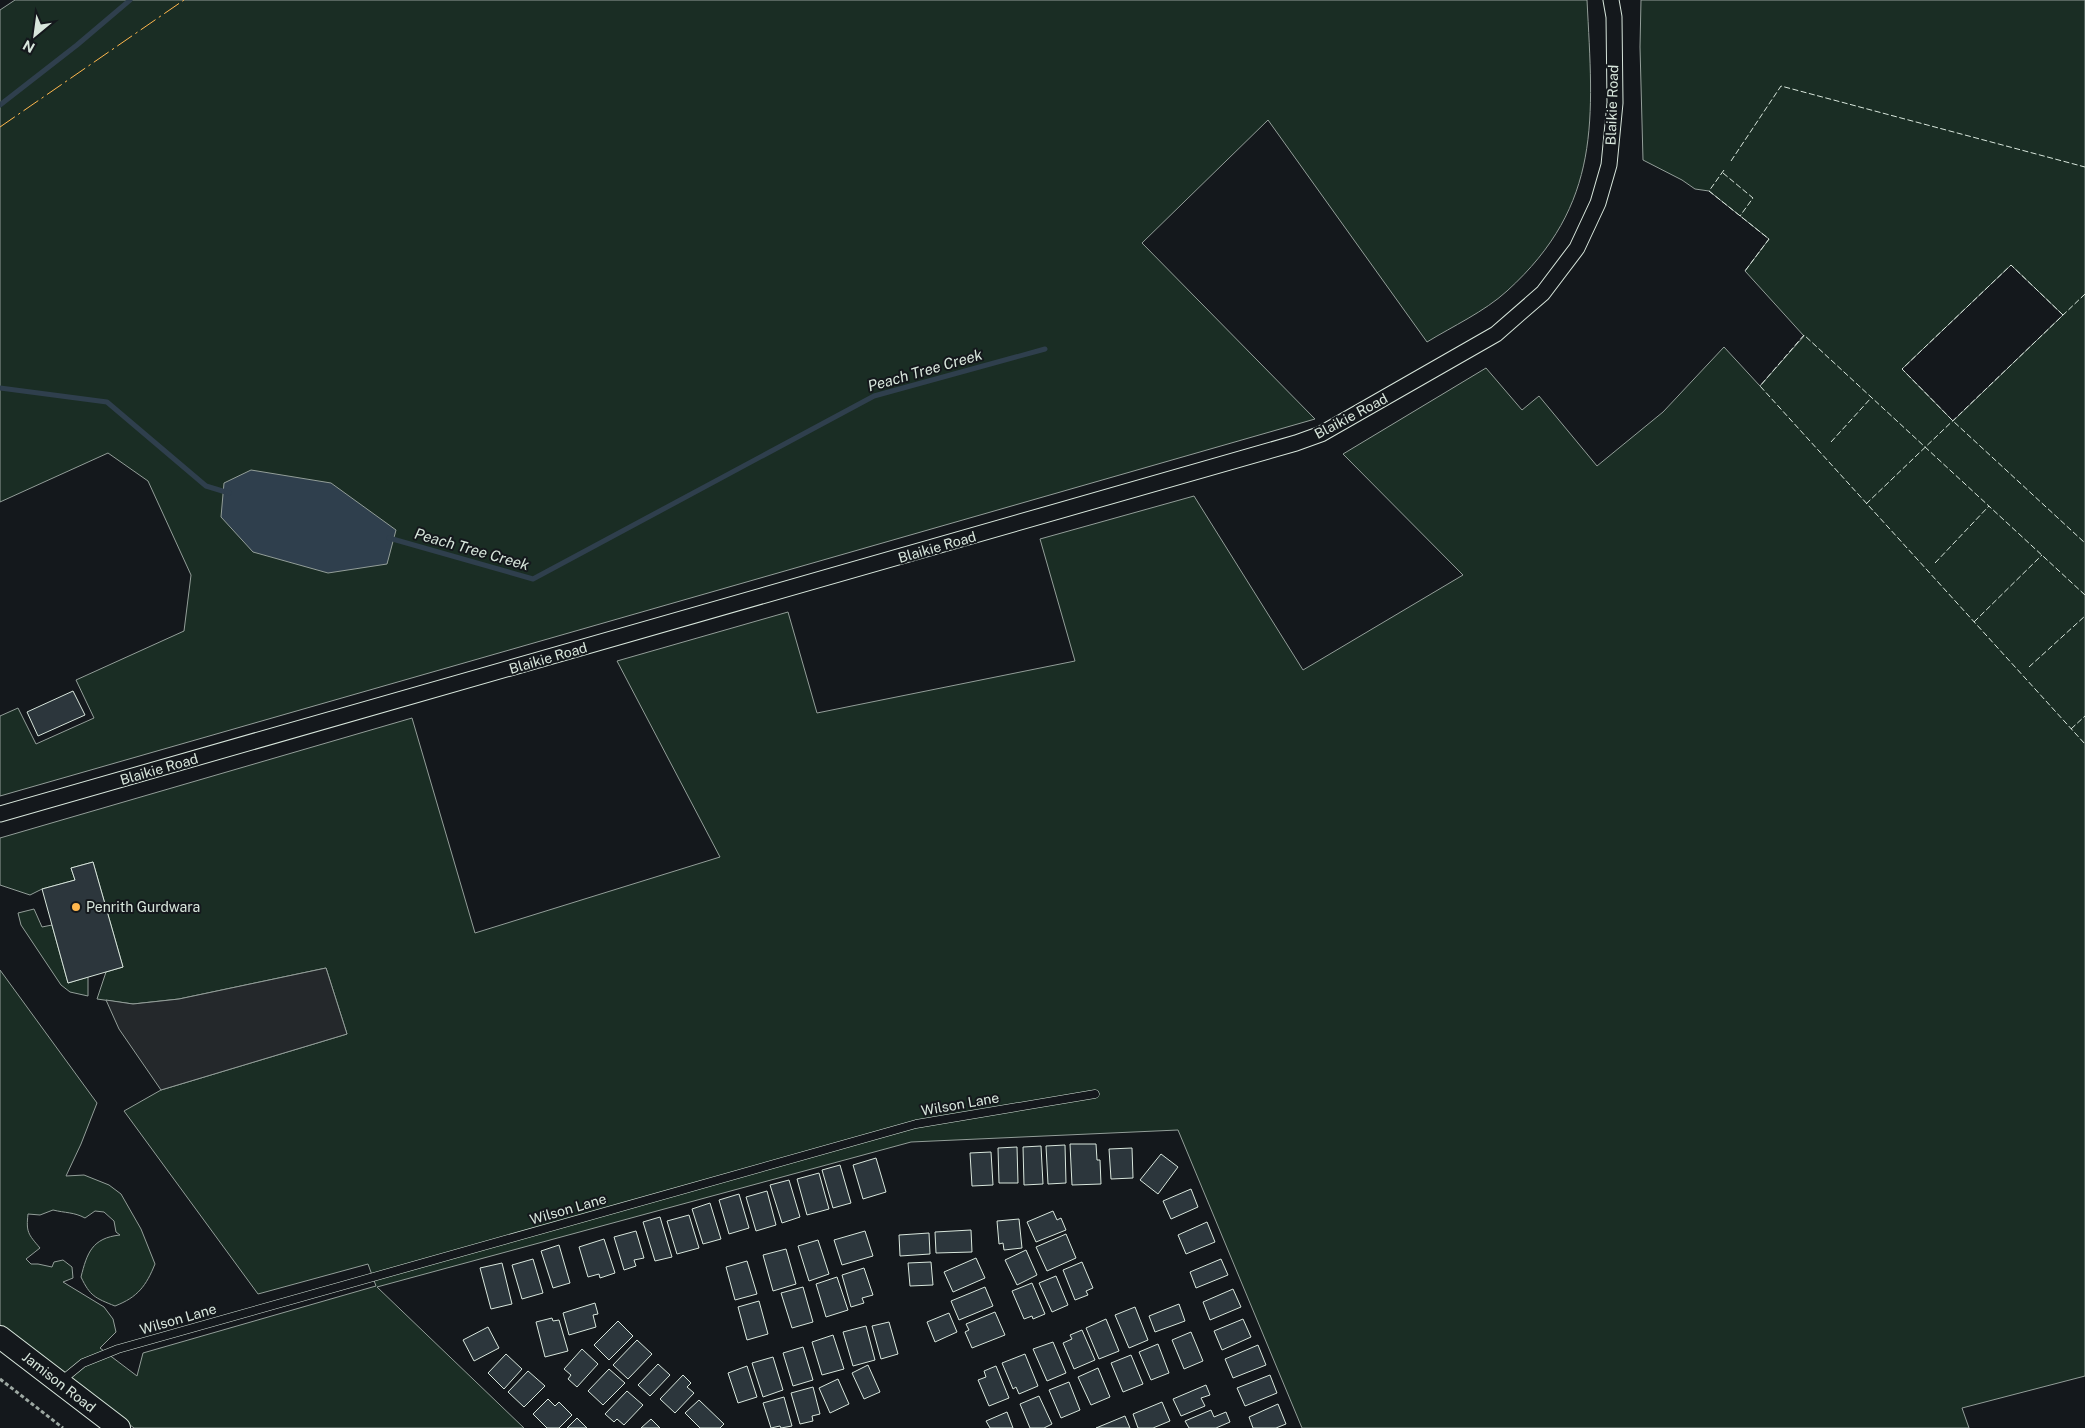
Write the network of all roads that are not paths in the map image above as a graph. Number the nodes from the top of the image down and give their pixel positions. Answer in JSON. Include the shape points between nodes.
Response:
{"nodes":[{"id":1,"x":1611,"y":0,"type":"edge"},
{"id":2,"x":0,"y":814,"type":"edge"},
{"id":3,"x":1094,"y":1094,"type":"dead end"},
{"id":4,"x":0,"y":1337,"type":"edge"},
{"id":5,"x":59,"y":1382,"type":"junction"},
{"id":6,"x":119,"y":1428,"type":"edge"}],
"edges":[{"from":1,"to":2,"type":"street","name":"Blaikie Road","via":[[1615,103],[1609,166],[1598,203],[1577,248],[1543,293],[1496,334],[1322,434]]},
{"from":3,"to":5,"type":"lane","name":"Wilson Lane","via":[[916,1124],[118,1349],[83,1363]]},
{"from":4,"to":5,"type":"street","name":"Jamison Road"},
{"from":5,"to":6,"type":"street","name":"Jamison Road"}]}
